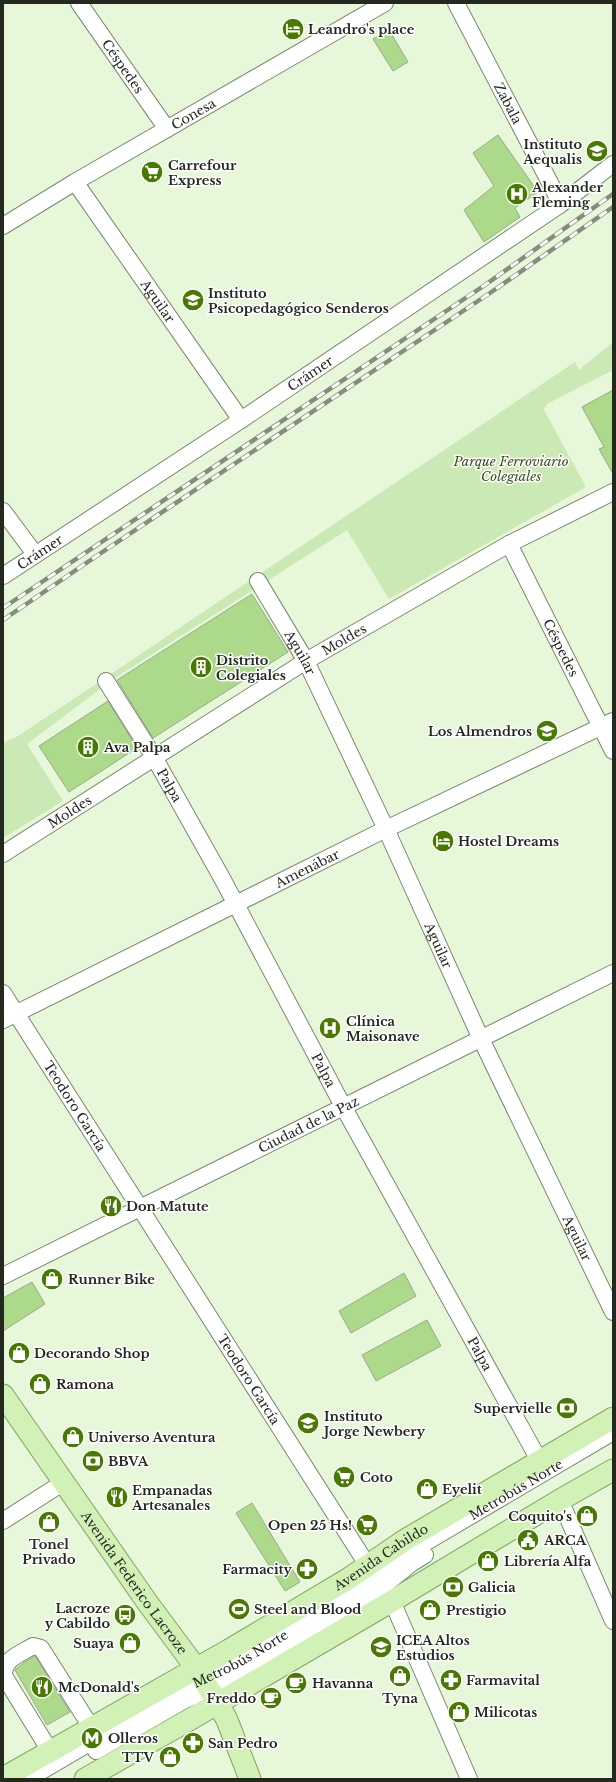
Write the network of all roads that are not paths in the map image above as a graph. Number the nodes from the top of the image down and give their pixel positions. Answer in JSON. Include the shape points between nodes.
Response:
{"nodes":[{"id":1,"x":79,"y":3,"type":"edge"},
{"id":2,"x":386,"y":3,"type":"edge"},
{"id":3,"x":456,"y":3,"type":"edge"},
{"id":4,"x":167,"y":129,"type":"junction"},
{"id":5,"x":613,"y":164,"type":"edge"},
{"id":6,"x":75,"y":182,"type":"junction"},
{"id":7,"x":561,"y":204,"type":"junction"},
{"id":8,"x":3,"y":226,"type":"edge"},
{"id":9,"x":241,"y":420,"type":"junction"},
{"id":10,"x":613,"y":492,"type":"edge"},
{"id":11,"x":3,"y":511,"type":"edge"},
{"id":12,"x":510,"y":544,"type":"junction"},
{"id":13,"x":35,"y":554,"type":"junction"},
{"id":14,"x":3,"y":576,"type":"edge"},
{"id":15,"x":258,"y":581,"type":"dead end"},
{"id":16,"x":306,"y":661,"type":"junction"},
{"id":17,"x":106,"y":681,"type":"dead end"},
{"id":18,"x":606,"y":724,"type":"edge"},
{"id":19,"x":613,"y":751,"type":"edge"},
{"id":20,"x":154,"y":756,"type":"junction"},
{"id":21,"x":386,"y":828,"type":"junction"},
{"id":22,"x":3,"y":854,"type":"edge"},
{"id":23,"x":235,"y":904,"type":"junction"},
{"id":24,"x":613,"y":973,"type":"edge"},
{"id":25,"x":3,"y":992,"type":"edge"},
{"id":26,"x":10,"y":1017,"type":"edge"},
{"id":27,"x":481,"y":1039,"type":"junction"},
{"id":28,"x":344,"y":1108,"type":"junction"},
{"id":29,"x":140,"y":1208,"type":"junction"},
{"id":30,"x":3,"y":1276,"type":"edge"},
{"id":31,"x":613,"y":1312,"type":"edge"},
{"id":32,"x":3,"y":1395,"type":"edge"},
{"id":33,"x":613,"y":1418,"type":"edge"},
{"id":34,"x":613,"y":1432,"type":"edge"},
{"id":35,"x":613,"y":1445,"type":"edge"},
{"id":36,"x":539,"y":1460,"type":"junction"},
{"id":37,"x":613,"y":1470,"type":"edge"},
{"id":38,"x":64,"y":1482,"type":"junction"},
{"id":39,"x":560,"y":1500,"type":"junction"},
{"id":40,"x":3,"y":1521,"type":"edge"},
{"id":41,"x":379,"y":1583,"type":"junction"},
{"id":42,"x":613,"y":1621,"type":"edge"},
{"id":43,"x":207,"y":1685,"type":"junction"},
{"id":44,"x":91,"y":1727,"type":"junction"},
{"id":45,"x":50,"y":1751,"type":"junction"},
{"id":46,"x":3,"y":1778,"type":"edge"},
{"id":47,"x":28,"y":1779,"type":"edge"},
{"id":48,"x":48,"y":1779,"type":"edge"},
{"id":49,"x":85,"y":1779,"type":"edge"},
{"id":50,"x":250,"y":1779,"type":"edge"},
{"id":51,"x":469,"y":1779,"type":"edge"}],
"edges":[{"from":1,"to":4,"type":"street","name":"Céspedes"},
{"from":2,"to":4,"type":"street","name":"Conesa"},
{"from":3,"to":7,"type":"street","name":"Zabala"},
{"from":4,"to":6,"type":"street","name":"Conesa"},
{"from":5,"to":7,"type":"street","name":"Crámer"},
{"from":6,"to":8,"type":"street","name":"Conesa"},
{"from":6,"to":9,"type":"street","name":"Aguilar"},
{"from":7,"to":9,"type":"street","name":"Crámer"},
{"from":9,"to":13,"type":"street","name":"Crámer"},
{"from":10,"to":12,"type":"street","name":"Moldes"},
{"from":11,"to":13,"type":"street"},
{"from":12,"to":16,"type":"street","name":"Moldes"},
{"from":12,"to":18,"type":"street","name":"Céspedes"},
{"from":13,"to":14,"type":"street","name":"Crámer"},
{"from":15,"to":16,"type":"street","name":"Aguilar"},
{"from":16,"to":20,"type":"street","name":"Moldes"},
{"from":16,"to":21,"type":"street","name":"Aguilar"},
{"from":17,"to":20,"type":"street","name":"Palpa"},
{"from":18,"to":19,"type":"street","name":"Céspedes"},
{"from":18,"to":21,"type":"street","name":"Amenábar"},
{"from":20,"to":22,"type":"street","name":"Moldes"},
{"from":20,"to":23,"type":"street","name":"Palpa"},
{"from":21,"to":23,"type":"street","name":"Amenábar"},
{"from":21,"to":27,"type":"street","name":"Aguilar"},
{"from":23,"to":26,"type":"street","name":"Amenábar"},
{"from":23,"to":28,"type":"street","name":"Palpa"},
{"from":24,"to":27,"type":"street","name":"Ciudad de la Paz"},
{"from":25,"to":26,"type":"street","name":"Teodoro García"},
{"from":26,"to":29,"type":"street","name":"Teodoro García"},
{"from":27,"to":28,"type":"street","name":"Ciudad de la Paz"},
{"from":27,"to":31,"type":"street","name":"Aguilar"},
{"from":28,"to":29,"type":"street","name":"Ciudad de la Paz"},
{"from":28,"to":36,"type":"street","name":"Palpa"},
{"from":29,"to":30,"type":"street","name":"Ciudad de la Paz"},
{"from":29,"to":41,"type":"street","name":"Teodoro García"},
{"from":32,"to":38,"type":"main road","name":"Avenida Federico Lacroze"},
{"from":33,"to":36,"type":"main road","name":"Avenida Cabildo"},
{"from":34,"to":41,"type":"street","name":"Metrobús Norte","via":[[410,1551]]},
{"from":35,"to":41,"type":"street","name":"Metrobús Norte","via":[[504,1506]]},
{"from":36,"to":41,"type":"main road","name":"Avenida Cabildo","via":[[405,1540]]},
{"from":37,"to":39,"type":"main road","name":"Avenida Cabildo"},
{"from":38,"to":40,"type":"street"},
{"from":38,"to":43,"type":"main road","name":"Avenida Federico Lacroze","via":[[146,1602]]},
{"from":39,"to":41,"type":"main road","name":"Avenida Cabildo"},
{"from":39,"to":42,"type":"street"},
{"from":41,"to":43,"type":"main road","name":"Avenida Cabildo"},
{"from":41,"to":43,"type":"street","name":"Metrobús Norte","via":[[355,1592],[237,1663]]},
{"from":41,"to":43,"type":"main road","name":"Avenida Cabildo","via":[[348,1579],[229,1650]]},
{"from":41,"to":51,"type":"street","name":"Teodoro García"},
{"from":43,"to":44,"type":"main road","name":"Avenida Cabildo"},
{"from":43,"to":47,"type":"street","name":"Metrobús Norte","via":[[176,1692]]},
{"from":43,"to":48,"type":"street","name":"Metrobús Norte"},
{"from":43,"to":49,"type":"main road","name":"Avenida Cabildo"},
{"from":43,"to":50,"type":"main road","name":"Avenida Federico Lacroze","via":[[227,1720]]},
{"from":44,"to":45,"type":"main road","name":"Avenida Cabildo"},
{"from":44,"to":45,"type":"street","via":[[41,1648],[33,1646],[6,1663],[3,1669],[4,1676]]},
{"from":45,"to":46,"type":"main road","name":"Avenida Cabildo"}]}
